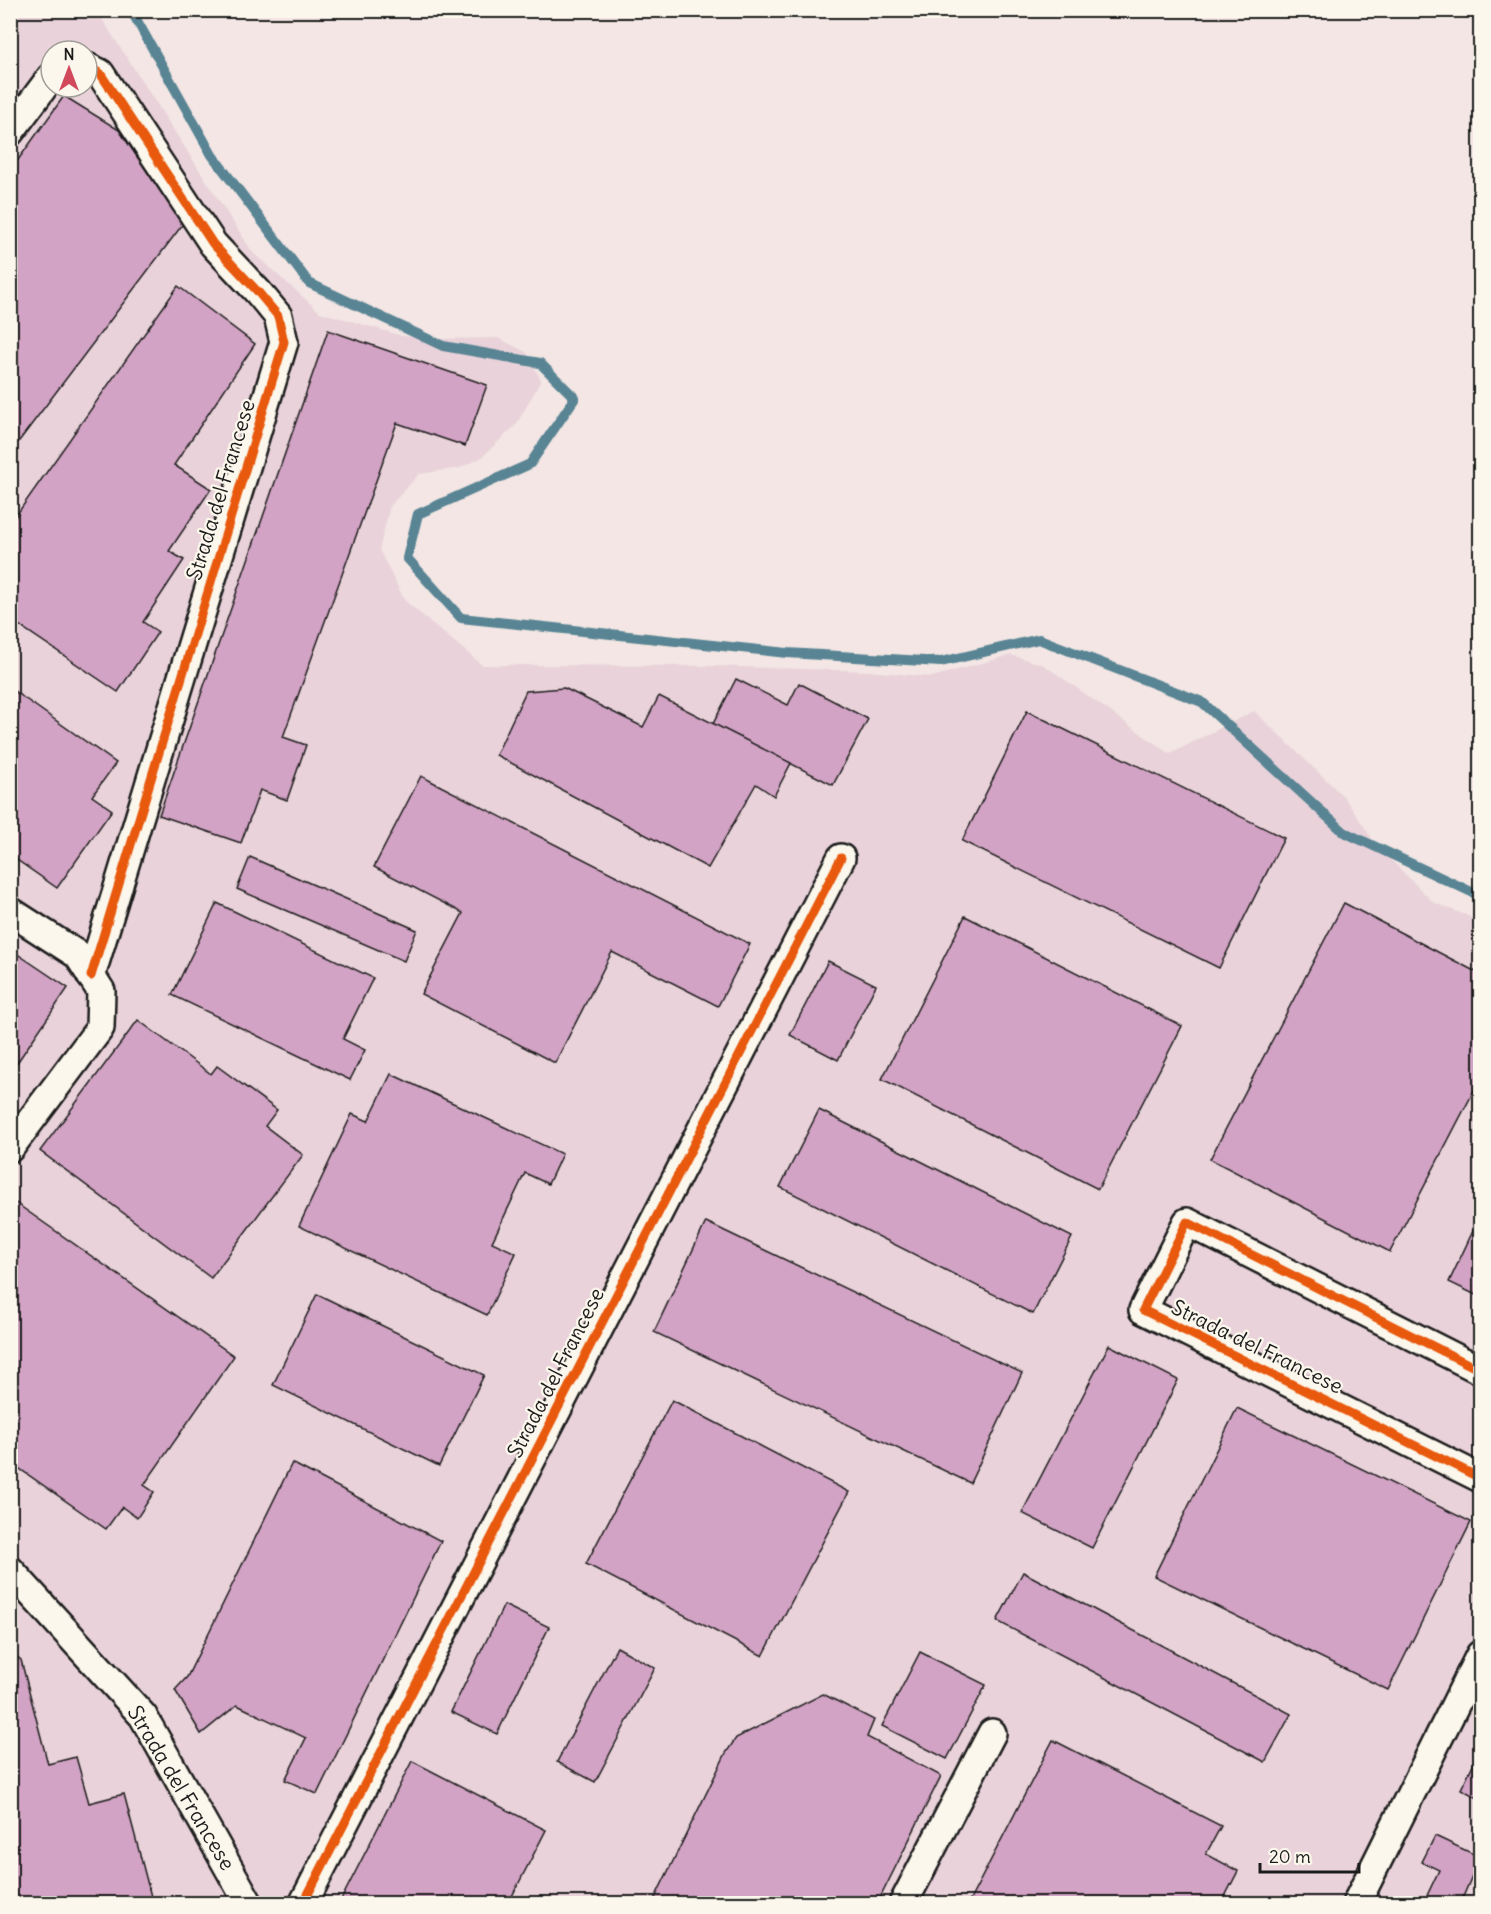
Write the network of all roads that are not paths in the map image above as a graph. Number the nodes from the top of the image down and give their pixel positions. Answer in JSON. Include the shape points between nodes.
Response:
{"nodes":[{"id":1,"x":99,"y":73,"type":"edge"},
{"id":2,"x":39,"y":93,"type":"edge"},
{"id":3,"x":10,"y":132,"type":"edge"},
{"id":4,"x":841,"y":858,"type":"dead end"},
{"id":5,"x":10,"y":911,"type":"edge"},
{"id":6,"x":92,"y":976,"type":"junction"},
{"id":7,"x":10,"y":1148,"type":"edge"},
{"id":8,"x":1480,"y":1370,"type":"edge"},
{"id":9,"x":1480,"y":1478,"type":"edge"},
{"id":10,"x":10,"y":1570,"type":"edge"},
{"id":11,"x":1480,"y":1656,"type":"edge"},
{"id":12,"x":1471,"y":1698,"type":"edge"},
{"id":13,"x":992,"y":1733,"type":"dead end"},
{"id":14,"x":249,"y":1904,"type":"edge"},
{"id":15,"x":303,"y":1904,"type":"edge"},
{"id":16,"x":903,"y":1904,"type":"edge"},
{"id":17,"x":1356,"y":1904,"type":"edge"}],
"edges":[{"from":1,"to":6,"type":"street","name":"Strada del Francese","via":[[213,244],[278,316],[284,342]]},
{"from":2,"to":3,"type":"street"},
{"from":4,"to":15,"type":"street","name":"Strada del Francese"},
{"from":5,"to":6,"type":"street","via":[[78,955]]},
{"from":6,"to":7,"type":"street","via":[[101,991],[100,1028]]},
{"from":8,"to":9,"type":"street","name":"Strada del Francese","via":[[1187,1222],[1143,1310]]},
{"from":10,"to":14,"type":"street","name":"Strada del Francese","via":[[143,1716]]},
{"from":11,"to":12,"type":"street"},
{"from":12,"to":17,"type":"street"},
{"from":13,"to":16,"type":"street"}]}
